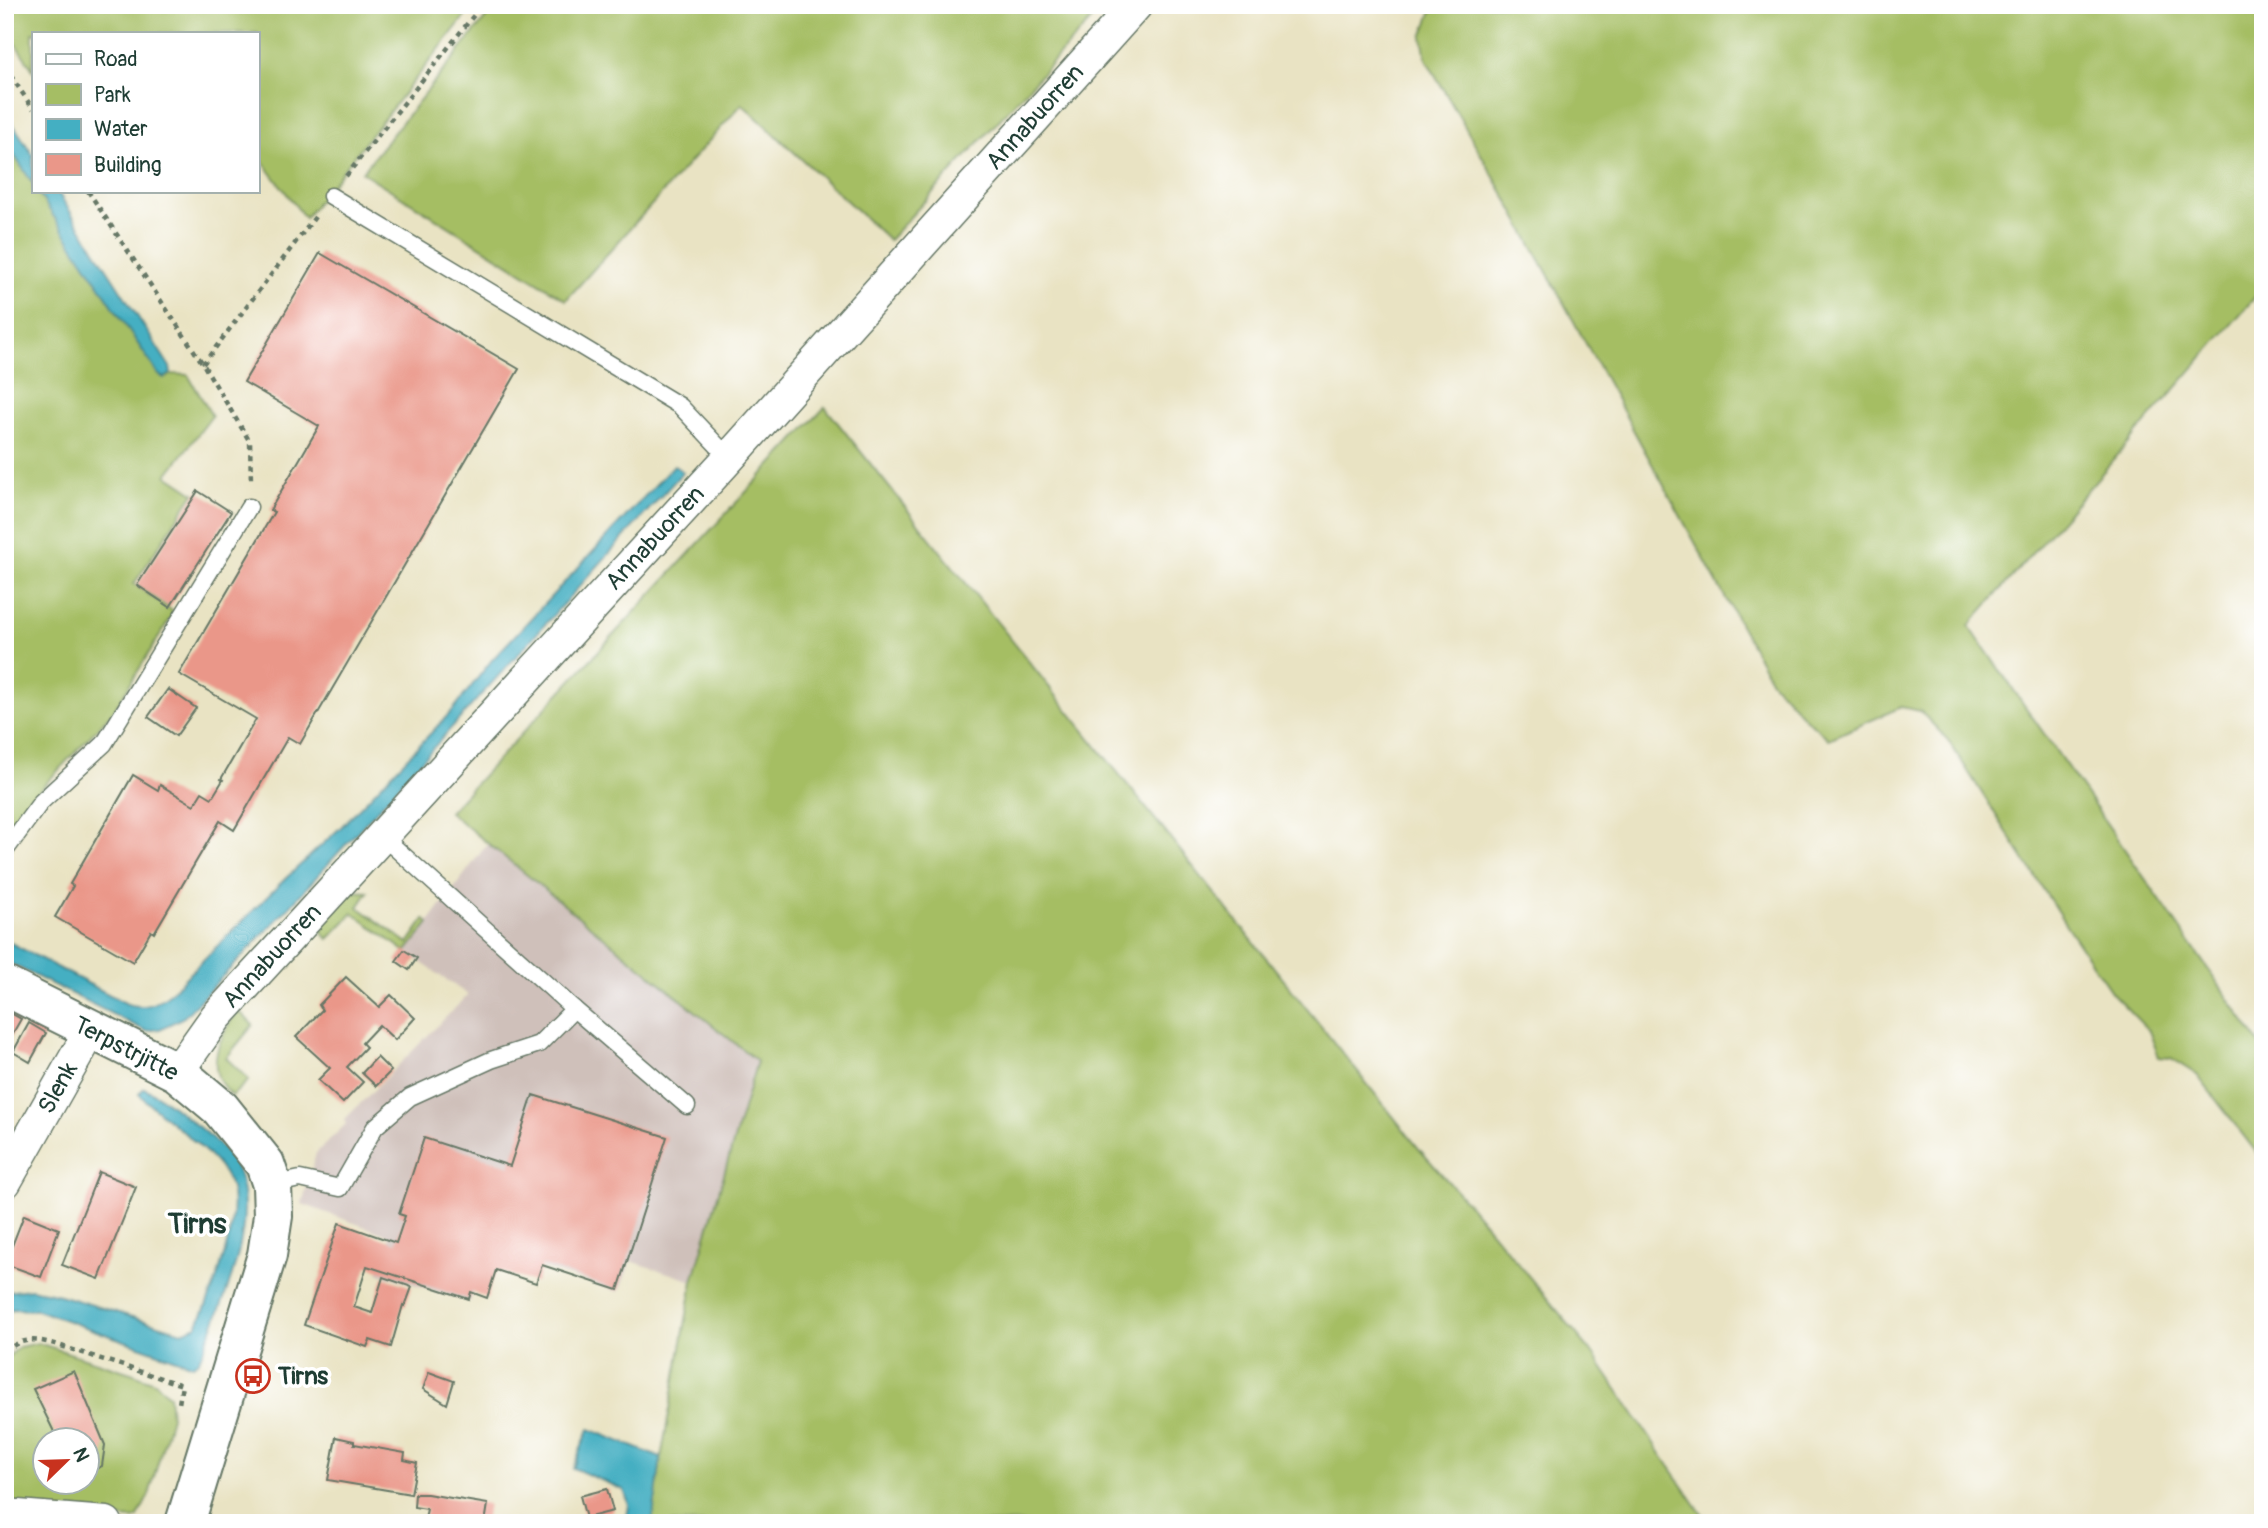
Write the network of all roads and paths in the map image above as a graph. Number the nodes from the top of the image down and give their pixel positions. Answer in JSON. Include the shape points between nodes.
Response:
{"nodes":[{"id":1,"x":1136,"y":5,"type":"edge"},
{"id":2,"x":5,"y":66,"type":"edge"},
{"id":3,"x":32,"y":106,"type":"edge"},
{"id":4,"x":89,"y":192,"type":"edge"},
{"id":5,"x":331,"y":196,"type":"dead end"},
{"id":6,"x":729,"y":458,"type":"junction"},
{"id":7,"x":250,"y":507,"type":"joint"},
{"id":8,"x":382,"y":836,"type":"junction"},
{"id":9,"x":5,"y":851,"type":"edge"},
{"id":10,"x":5,"y":986,"type":"edge"},
{"id":11,"x":574,"y":1009,"type":"junction"},
{"id":12,"x":91,"y":1030,"type":"junction"},
{"id":13,"x":177,"y":1072,"type":"junction"},
{"id":14,"x":687,"y":1105,"type":"dead end"},
{"id":15,"x":5,"y":1182,"type":"edge"},
{"id":16,"x":272,"y":1185,"type":"junction"},
{"id":17,"x":5,"y":1352,"type":"edge"},
{"id":18,"x":178,"y":1408,"type":"dead end"},
{"id":19,"x":5,"y":1515,"type":"edge"},
{"id":20,"x":106,"y":1523,"type":"edge"},
{"id":21,"x":185,"y":1523,"type":"edge"}],
"edges":[{"from":1,"to":6,"type":"street","name":"Annabuorren"},
{"from":2,"to":3,"type":"path"},
{"from":4,"to":7,"type":"path","via":[[204,364],[250,442]]},
{"from":5,"to":6,"type":"lane","via":[[680,406]]},
{"from":6,"to":8,"type":"street","name":"Annabuorren"},
{"from":7,"to":9,"type":"lane","via":[[104,744],[41,802]]},
{"from":8,"to":11,"type":"lane"},
{"from":8,"to":13,"type":"street","name":"Annabuorren","via":[[216,1017]]},
{"from":10,"to":12,"type":"street","name":"Terpstrjitte"},
{"from":11,"to":14,"type":"lane"},
{"from":11,"to":16,"type":"lane","via":[[539,1044],[410,1097],[375,1127],[340,1188],[300,1179]]},
{"from":12,"to":13,"type":"street","name":"Terpstrjitte"},
{"from":12,"to":15,"type":"street","name":"Slenk"},
{"from":13,"to":16,"type":"street","name":"Terpstrjitte","via":[[242,1133],[265,1164]]},
{"from":16,"to":21,"type":"street","name":"Terpstrjitte","via":[[267,1255]]},
{"from":17,"to":18,"type":"path","via":[[14,1344],[38,1340],[111,1361],[182,1385]]},
{"from":19,"to":20,"type":"street"}]}
